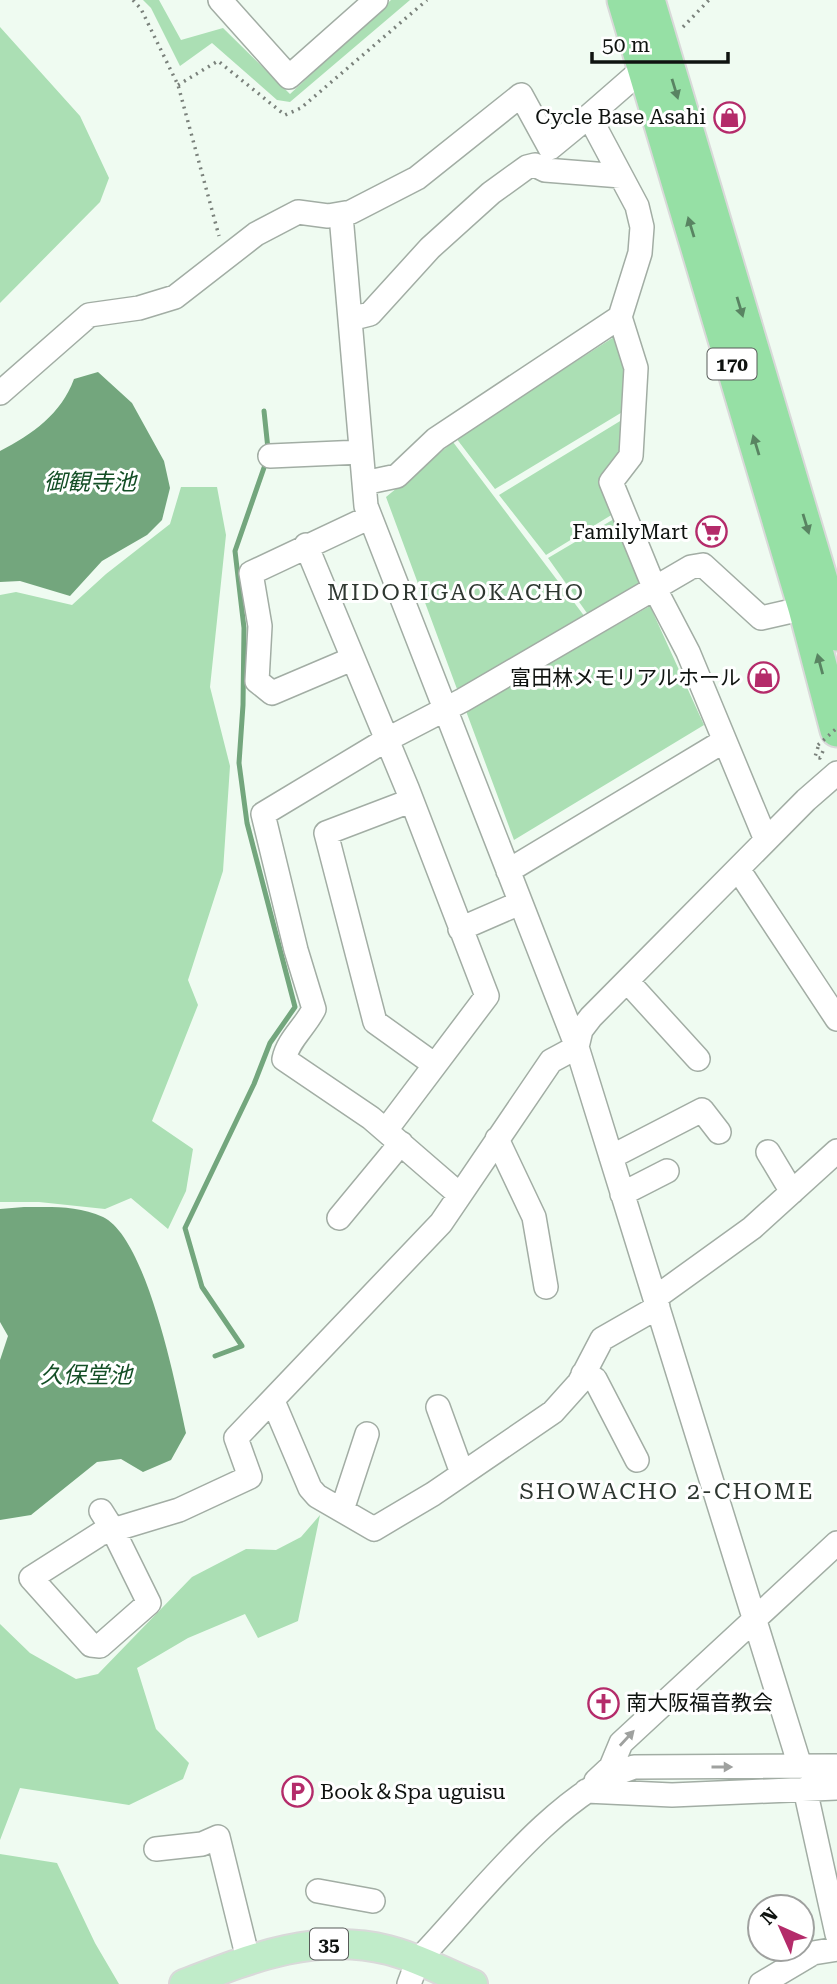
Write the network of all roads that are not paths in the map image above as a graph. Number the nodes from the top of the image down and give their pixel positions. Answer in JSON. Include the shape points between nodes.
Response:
{"nodes":[{"id":1,"x":220,"y":0,"type":"edge"},
{"id":2,"x":376,"y":0,"type":"edge"},
{"id":3,"x":624,"y":0,"type":"edge"},
{"id":4,"x":648,"y":0,"type":"edge"},
{"id":5,"x":644,"y":68,"type":"junction"},
{"id":6,"x":589,"y":116,"type":"junction"},
{"id":7,"x":621,"y":176,"type":"junction"},
{"id":8,"x":341,"y":215,"type":"junction"},
{"id":9,"x":620,"y":317,"type":"junction"},
{"id":10,"x":350,"y":319,"type":"junction"},
{"id":11,"x":0,"y":393,"type":"edge"},
{"id":12,"x":361,"y":452,"type":"junction"},
{"id":13,"x":270,"y":456,"type":"dead end"},
{"id":14,"x":364,"y":483,"type":"junction"},
{"id":15,"x":370,"y":517,"type":"junction"},
{"id":16,"x":306,"y":545,"type":"junction"},
{"id":17,"x":654,"y":587,"type":"junction"},
{"id":18,"x":805,"y":608,"type":"junction"},
{"id":19,"x":837,"y":634,"type":"edge"},
{"id":20,"x":352,"y":659,"type":"junction"},
{"id":21,"x":443,"y":708,"type":"junction"},
{"id":22,"x":837,"y":729,"type":"edge"},
{"id":23,"x":386,"y":740,"type":"junction"},
{"id":24,"x":724,"y":741,"type":"junction"},
{"id":25,"x":829,"y":765,"type":"edge"},
{"id":26,"x":410,"y":801,"type":"junction"},
{"id":27,"x":766,"y":840,"type":"junction"},
{"id":28,"x":738,"y":869,"type":"junction"},
{"id":29,"x":508,"y":871,"type":"junction"},
{"id":30,"x":520,"y":903,"type":"junction"},
{"id":31,"x":460,"y":929,"type":"junction"},
{"id":32,"x":627,"y":981,"type":"junction"},
{"id":33,"x":837,"y":1019,"type":"edge"},
{"id":34,"x":577,"y":1047,"type":"junction"},
{"id":35,"x":698,"y":1059,"type":"dead end"},
{"id":36,"x":435,"y":1065,"type":"junction"},
{"id":37,"x":719,"y":1132,"type":"dead end"},
{"id":38,"x":394,"y":1136,"type":"junction"},
{"id":39,"x":497,"y":1139,"type":"junction"},
{"id":40,"x":837,"y":1151,"type":"edge"},
{"id":41,"x":768,"y":1152,"type":"dead end"},
{"id":42,"x":611,"y":1157,"type":"junction"},
{"id":43,"x":667,"y":1171,"type":"dead end"},
{"id":44,"x":792,"y":1192,"type":"junction"},
{"id":45,"x":622,"y":1194,"type":"junction"},
{"id":46,"x":460,"y":1195,"type":"junction"},
{"id":47,"x":339,"y":1218,"type":"dead end"},
{"id":48,"x":546,"y":1287,"type":"dead end"},
{"id":49,"x":656,"y":1303,"type":"junction"},
{"id":50,"x":583,"y":1374,"type":"junction"},
{"id":51,"x":273,"y":1401,"type":"junction"},
{"id":52,"x":438,"y":1407,"type":"dead end"},
{"id":53,"x":367,"y":1434,"type":"dead end"},
{"id":54,"x":637,"y":1460,"type":"dead end"},
{"id":55,"x":461,"y":1473,"type":"junction"},
{"id":56,"x":342,"y":1510,"type":"junction"},
{"id":57,"x":107,"y":1520,"type":"junction"},
{"id":58,"x":837,"y":1544,"type":"edge"},
{"id":59,"x":754,"y":1619,"type":"junction"},
{"id":60,"x":800,"y":1766,"type":"junction"},
{"id":61,"x":837,"y":1766,"type":"edge"},
{"id":62,"x":837,"y":1788,"type":"edge"},
{"id":63,"x":805,"y":1789,"type":"junction"},
{"id":64,"x":586,"y":1791,"type":"junction"},
{"id":65,"x":156,"y":1849,"type":"dead end"},
{"id":66,"x":318,"y":1891,"type":"dead end"},
{"id":67,"x":373,"y":1901,"type":"dead end"},
{"id":68,"x":837,"y":1934,"type":"edge"},
{"id":69,"x":837,"y":1949,"type":"edge"},
{"id":70,"x":248,"y":1959,"type":"junction"},
{"id":71,"x":414,"y":1972,"type":"edge"},
{"id":72,"x":184,"y":1984,"type":"edge"},
{"id":73,"x":473,"y":1984,"type":"edge"},
{"id":74,"x":761,"y":1984,"type":"edge"}],
"edges":[{"from":1,"to":2,"type":"street","via":[[289,77]]},
{"from":3,"to":5,"type":"highway","number":"170"},
{"from":4,"to":19,"type":"highway","number":"170","one_way":true},
{"from":5,"to":6,"type":"street"},
{"from":18,"to":5,"type":"highway","number":"170","one_way":true},
{"from":6,"to":7,"type":"street"},
{"from":6,"to":8,"type":"street","via":[[550,148],[521,95],[417,178]]},
{"from":7,"to":9,"type":"street","via":[[637,206],[642,228],[640,253]]},
{"from":7,"to":10,"type":"street","via":[[545,170],[535,164],[527,167],[430,248],[370,314]]},
{"from":8,"to":10,"type":"street"},
{"from":8,"to":11,"type":"street","via":[[298,212],[256,234],[175,297],[89,315]]},
{"from":9,"to":14,"type":"street","via":[[436,439],[397,476]]},
{"from":9,"to":17,"type":"street","via":[[636,368],[634,405],[631,456],[611,482]]},
{"from":10,"to":12,"type":"street"},
{"from":12,"to":13,"type":"street"},
{"from":12,"to":14,"type":"street"},
{"from":14,"to":15,"type":"street"},
{"from":15,"to":16,"type":"street"},
{"from":15,"to":21,"type":"street"},
{"from":16,"to":20,"type":"street"},
{"from":16,"to":20,"type":"street","via":[[251,573],[260,626],[257,681],[272,693]]},
{"from":17,"to":18,"type":"street","via":[[703,565],[761,618]]},
{"from":17,"to":21,"type":"street"},
{"from":17,"to":24,"type":"street","via":[[688,652]]},
{"from":22,"to":18,"type":"highway","number":"170","one_way":true},
{"from":20,"to":23,"type":"street"},
{"from":21,"to":23,"type":"street"},
{"from":21,"to":29,"type":"street"},
{"from":23,"to":26,"type":"street"},
{"from":23,"to":38,"type":"street","via":[[263,814],[314,1009],[287,1045],[284,1059]]},
{"from":24,"to":27,"type":"street"},
{"from":24,"to":29,"type":"street"},
{"from":25,"to":27,"type":"street"},
{"from":26,"to":31,"type":"street"},
{"from":26,"to":36,"type":"street","via":[[326,833],[375,1022]]},
{"from":27,"to":28,"type":"street"},
{"from":28,"to":32,"type":"street"},
{"from":28,"to":33,"type":"street"},
{"from":29,"to":30,"type":"street"},
{"from":30,"to":31,"type":"street"},
{"from":30,"to":34,"type":"street"},
{"from":31,"to":36,"type":"street","via":[[487,996]]},
{"from":32,"to":34,"type":"street","via":[[581,1030]]},
{"from":32,"to":35,"type":"street"},
{"from":34,"to":39,"type":"street","via":[[551,1061]]},
{"from":34,"to":42,"type":"street"},
{"from":36,"to":38,"type":"street"},
{"from":37,"to":42,"type":"street","via":[[702,1110]]},
{"from":38,"to":46,"type":"street"},
{"from":38,"to":47,"type":"street"},
{"from":39,"to":46,"type":"street"},
{"from":39,"to":48,"type":"street","via":[[534,1217]]},
{"from":40,"to":44,"type":"street"},
{"from":41,"to":44,"type":"street"},
{"from":42,"to":45,"type":"street"},
{"from":43,"to":45,"type":"street"},
{"from":44,"to":49,"type":"street"},
{"from":45,"to":49,"type":"street"},
{"from":46,"to":51,"type":"street","via":[[441,1223]]},
{"from":49,"to":50,"type":"street","via":[[601,1339]]},
{"from":49,"to":59,"type":"street"},
{"from":50,"to":54,"type":"street","via":[[595,1379]]},
{"from":50,"to":55,"type":"street","via":[[553,1412]]},
{"from":51,"to":56,"type":"street","via":[[310,1488]]},
{"from":51,"to":57,"type":"street","via":[[236,1438],[250,1477],[180,1510]]},
{"from":52,"to":55,"type":"street"},
{"from":53,"to":56,"type":"street"},
{"from":55,"to":56,"type":"street","via":[[374,1528]]},
{"from":57,"to":57,"type":"street","via":[[100,1534],[31,1578],[91,1645],[100,1646],[149,1602]]},
{"from":58,"to":59,"type":"street"},
{"from":59,"to":60,"type":"street"},
{"from":64,"to":59,"type":"street","one_way":true,"via":[[611,1767],[621,1743]]},
{"from":60,"to":61,"type":"street"},
{"from":64,"to":60,"type":"street","one_way":true,"via":[[634,1768]]},
{"from":62,"to":63,"type":"street"},
{"from":63,"to":64,"type":"street","via":[[672,1794]]},
{"from":63,"to":68,"type":"street"},
{"from":64,"to":71,"type":"street","via":[[545,1825]]},
{"from":65,"to":70,"type":"street","via":[[202,1844],[218,1837]]},
{"from":66,"to":67,"type":"street"},
{"from":69,"to":74,"type":"street","via":[[813,1953]]},
{"from":70,"to":71,"type":"main road","number":"35","via":[[288,1947],[346,1943],[388,1950]]},
{"from":70,"to":72,"type":"main road","number":"35"},
{"from":71,"to":73,"type":"main road","number":"35"}]}
